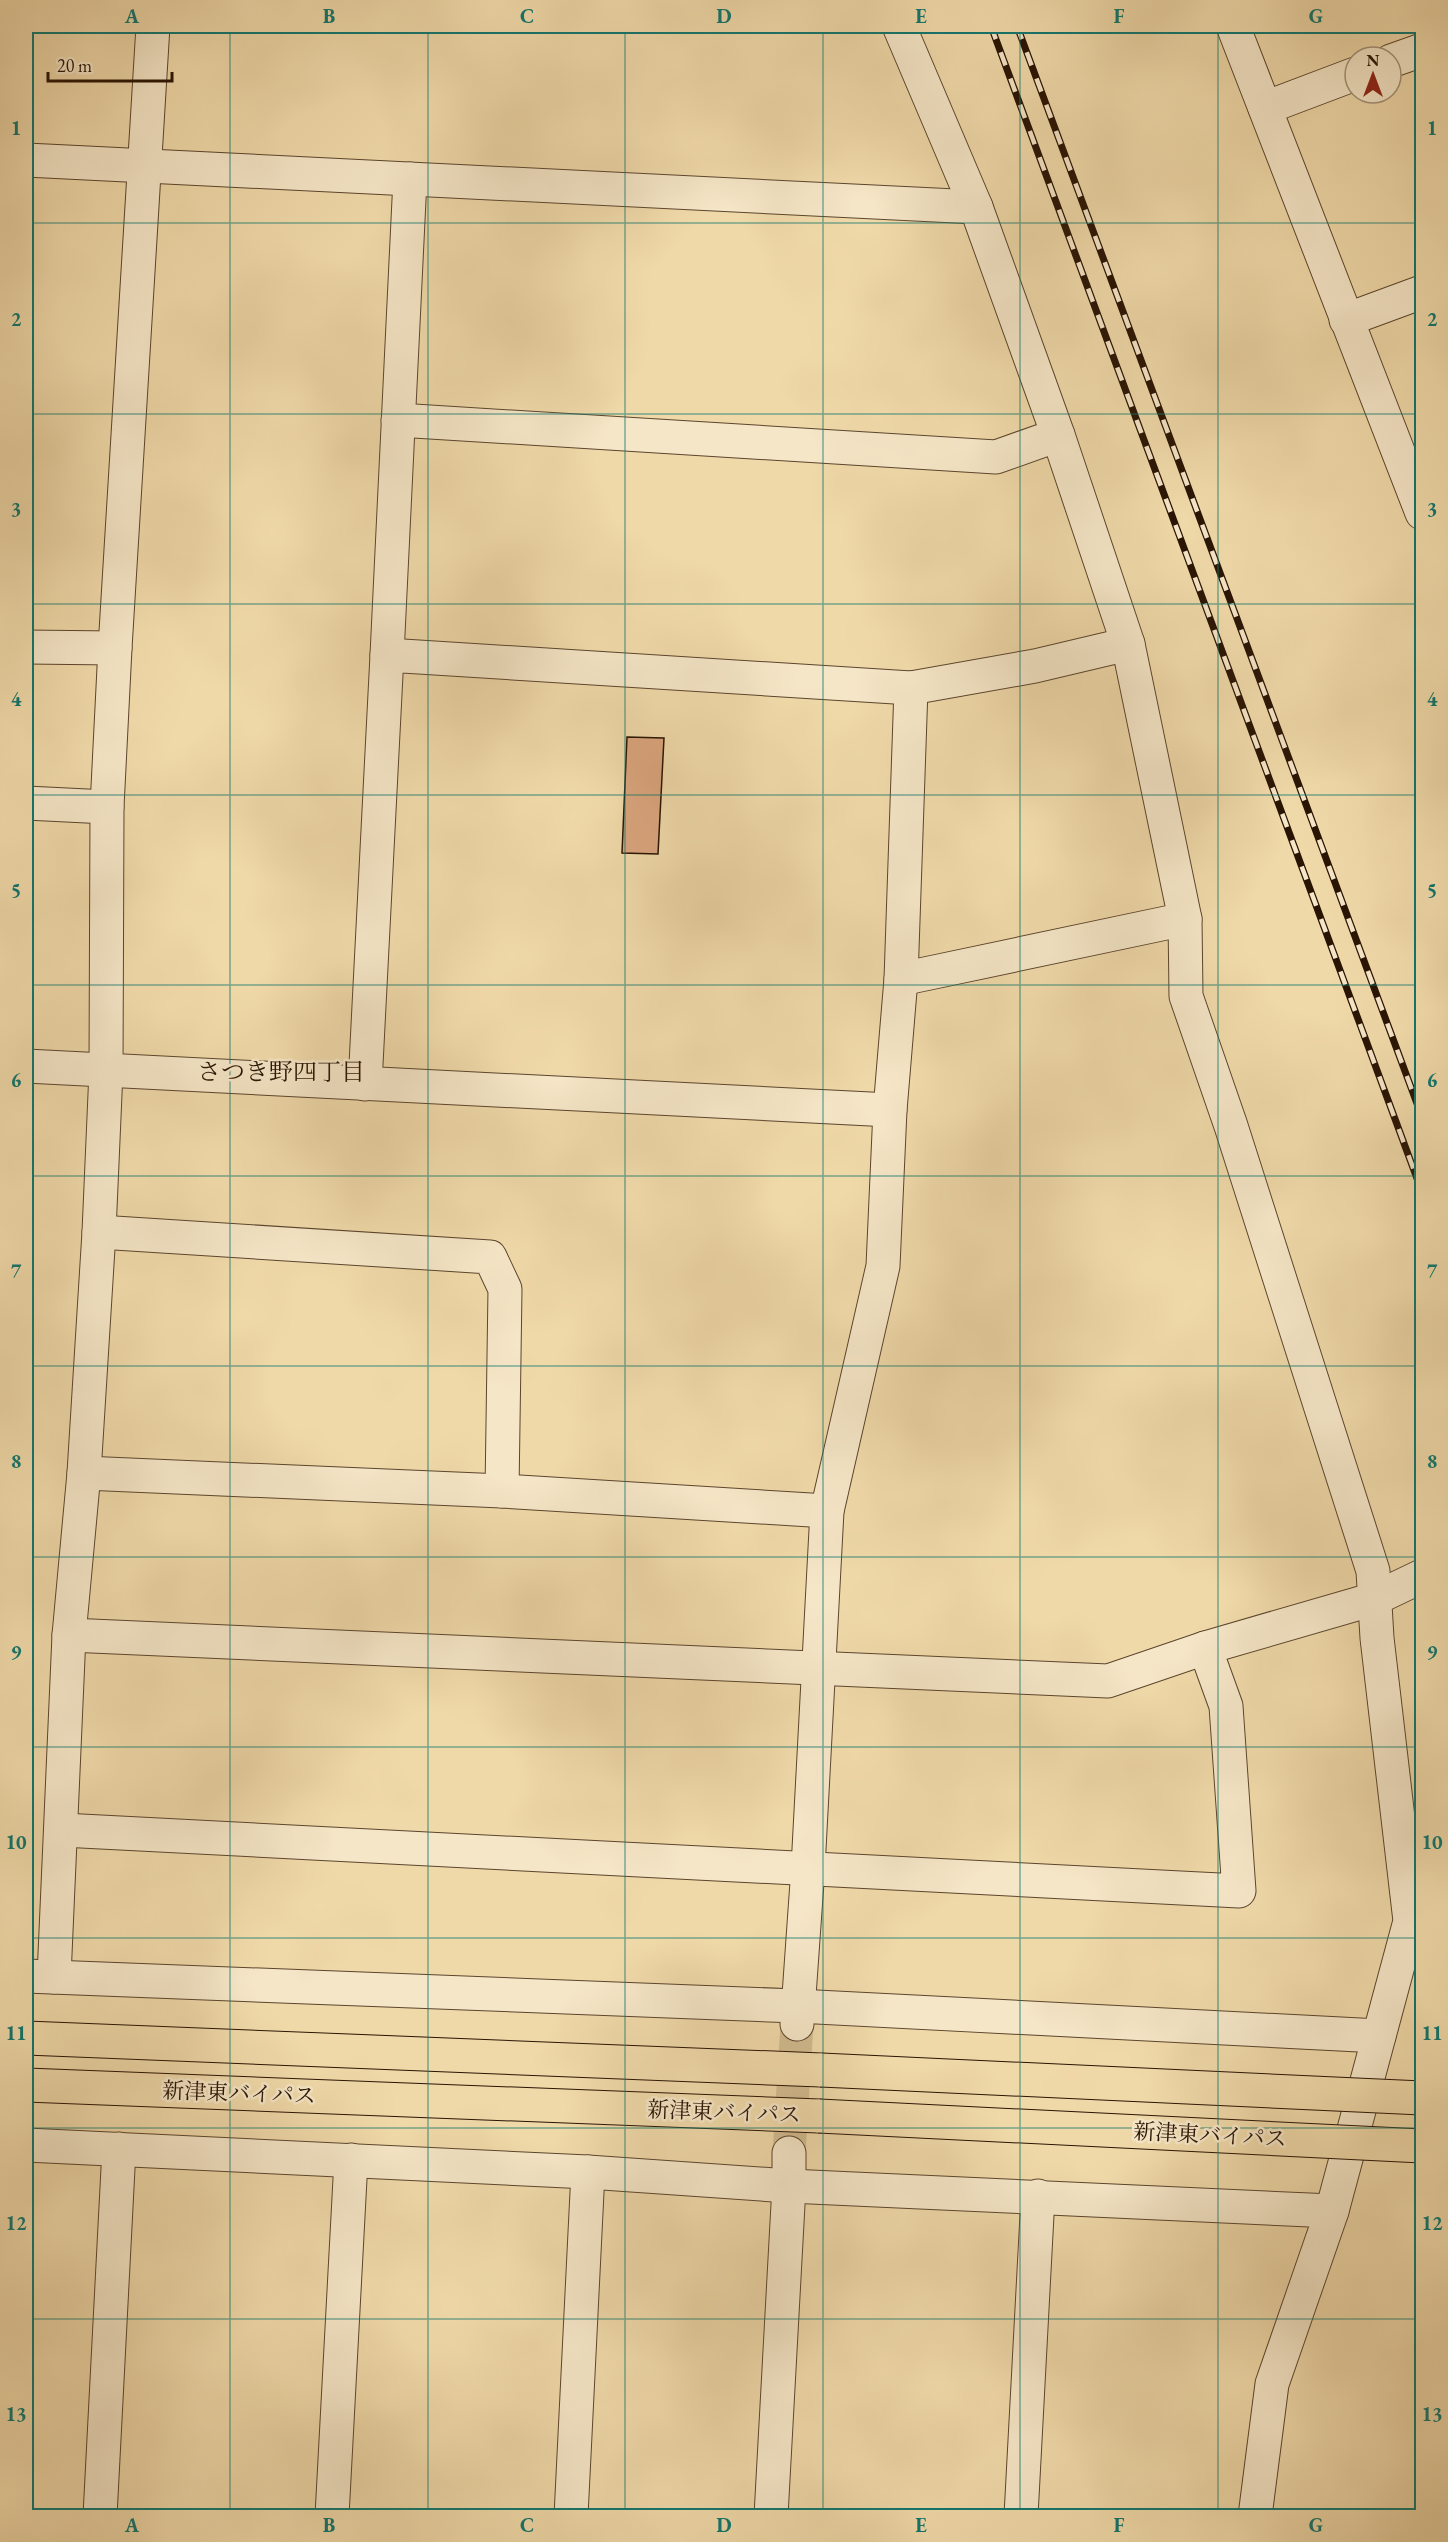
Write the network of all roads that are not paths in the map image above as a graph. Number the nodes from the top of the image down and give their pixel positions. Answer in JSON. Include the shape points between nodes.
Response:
{"nodes":[{"id":1,"x":153,"y":26,"type":"edge"},
{"id":2,"x":899,"y":26,"type":"edge"},
{"id":3,"x":1233,"y":26,"type":"edge"},
{"id":4,"x":1422,"y":50,"type":"edge"},
{"id":5,"x":1403,"y":57,"type":"edge"},
{"id":6,"x":1343,"y":79,"type":"edge"},
{"id":7,"x":1265,"y":108,"type":"junction"},
{"id":8,"x":26,"y":160,"type":"edge"},
{"id":9,"x":146,"y":166,"type":"junction"},
{"id":10,"x":410,"y":179,"type":"junction"},
{"id":11,"x":976,"y":207,"type":"junction"},
{"id":12,"x":1422,"y":292,"type":"edge"},
{"id":13,"x":1346,"y":320,"type":"junction"},
{"id":14,"x":398,"y":420,"type":"junction"},
{"id":15,"x":1058,"y":435,"type":"junction"},
{"id":16,"x":1422,"y":513,"type":"edge"},
{"id":17,"x":1128,"y":644,"type":"junction"},
{"id":18,"x":26,"y":647,"type":"edge"},
{"id":19,"x":115,"y":648,"type":"junction"},
{"id":20,"x":387,"y":655,"type":"junction"},
{"id":21,"x":911,"y":688,"type":"junction"},
{"id":22,"x":26,"y":803,"type":"edge"},
{"id":23,"x":107,"y":807,"type":"junction"},
{"id":24,"x":1185,"y":919,"type":"junction"},
{"id":25,"x":901,"y":979,"type":"junction"},
{"id":26,"x":26,"y":1066,"type":"edge"},
{"id":27,"x":106,"y":1071,"type":"junction"},
{"id":28,"x":365,"y":1084,"type":"junction"},
{"id":29,"x":890,"y":1110,"type":"junction"},
{"id":30,"x":99,"y":1232,"type":"junction"},
{"id":31,"x":84,"y":1473,"type":"junction"},
{"id":32,"x":502,"y":1491,"type":"junction"},
{"id":33,"x":827,"y":1510,"type":"junction"},
{"id":34,"x":1422,"y":1576,"type":"edge"},
{"id":35,"x":1374,"y":1599,"type":"junction"},
{"id":36,"x":69,"y":1635,"type":"junction"},
{"id":37,"x":1205,"y":1648,"type":"junction"},
{"id":38,"x":819,"y":1667,"type":"junction"},
{"id":39,"x":62,"y":1830,"type":"junction"},
{"id":40,"x":808,"y":1868,"type":"junction"},
{"id":41,"x":40,"y":1976,"type":"edge"},
{"id":42,"x":797,"y":2015,"type":"junction"},
{"id":43,"x":1379,"y":2036,"type":"junction"},
{"id":44,"x":26,"y":2038,"type":"edge"},
{"id":45,"x":26,"y":2085,"type":"edge"},
{"id":46,"x":1422,"y":2098,"type":"edge"},
{"id":47,"x":26,"y":2145,"type":"edge"},
{"id":48,"x":1422,"y":2146,"type":"edge"},
{"id":49,"x":119,"y":2149,"type":"junction"},
{"id":50,"x":789,"y":2153,"type":"tunnel mouth"},
{"id":51,"x":351,"y":2160,"type":"junction"},
{"id":52,"x":588,"y":2172,"type":"junction"},
{"id":53,"x":789,"y":2186,"type":"junction"},
{"id":54,"x":1038,"y":2196,"type":"junction"},
{"id":55,"x":1332,"y":2211,"type":"junction"},
{"id":56,"x":100,"y":2517,"type":"edge"},
{"id":57,"x":333,"y":2517,"type":"edge"},
{"id":58,"x":571,"y":2517,"type":"edge"},
{"id":59,"x":771,"y":2517,"type":"edge"},
{"id":60,"x":1021,"y":2517,"type":"edge"},
{"id":61,"x":1255,"y":2517,"type":"edge"}],
"edges":[{"from":1,"to":9,"type":"street"},
{"from":2,"to":11,"type":"street"},
{"from":3,"to":7,"type":"street"},
{"from":4,"to":5,"type":"street"},
{"from":6,"to":7,"type":"street"},
{"from":7,"to":13,"type":"street"},
{"from":8,"to":9,"type":"street"},
{"from":9,"to":10,"type":"street"},
{"from":9,"to":19,"type":"street"},
{"from":10,"to":11,"type":"street"},
{"from":10,"to":14,"type":"street"},
{"from":11,"to":15,"type":"street"},
{"from":12,"to":13,"type":"street"},
{"from":13,"to":16,"type":"street"},
{"from":14,"to":15,"type":"street","via":[[996,457]]},
{"from":14,"to":20,"type":"street"},
{"from":15,"to":17,"type":"street"},
{"from":17,"to":21,"type":"street","via":[[1035,666]]},
{"from":17,"to":24,"type":"street"},
{"from":18,"to":19,"type":"street"},
{"from":19,"to":23,"type":"street"},
{"from":20,"to":21,"type":"street"},
{"from":20,"to":28,"type":"street"},
{"from":21,"to":25,"type":"street"},
{"from":22,"to":23,"type":"street"},
{"from":23,"to":27,"type":"street"},
{"from":24,"to":25,"type":"street"},
{"from":24,"to":35,"type":"street","via":[[1186,996],[1373,1571]]},
{"from":25,"to":29,"type":"street"},
{"from":26,"to":27,"type":"street"},
{"from":27,"to":28,"type":"street"},
{"from":27,"to":30,"type":"street"},
{"from":28,"to":29,"type":"street"},
{"from":29,"to":33,"type":"street","via":[[883,1266]]},
{"from":30,"to":31,"type":"street"},
{"from":30,"to":32,"type":"street","via":[[490,1257],[505,1288]]},
{"from":31,"to":32,"type":"street"},
{"from":31,"to":36,"type":"street"},
{"from":32,"to":33,"type":"street"},
{"from":33,"to":38,"type":"street"},
{"from":34,"to":35,"type":"street"},
{"from":35,"to":37,"type":"street"},
{"from":35,"to":43,"type":"street","via":[[1410,1921]]},
{"from":36,"to":38,"type":"street"},
{"from":36,"to":39,"type":"street"},
{"from":37,"to":38,"type":"street","via":[[1108,1681]]},
{"from":37,"to":40,"type":"street","via":[[1226,1706],[1239,1892]]},
{"from":38,"to":40,"type":"street"},
{"from":39,"to":40,"type":"street"},
{"from":39,"to":41,"type":"street"},
{"from":40,"to":42,"type":"street"},
{"from":41,"to":42,"type":"street"},
{"from":42,"to":43,"type":"street"},
{"from":43,"to":55,"type":"street"},
{"from":44,"to":46,"type":"highway","name":"新津東バイパス","bridge":true},
{"from":45,"to":48,"type":"highway","name":"新津東バイパス","bridge":true,"via":[[819,2116]]},
{"from":47,"to":49,"type":"street"},
{"from":49,"to":51,"type":"street"},
{"from":49,"to":56,"type":"street"},
{"from":50,"to":53,"type":"street"},
{"from":51,"to":52,"type":"street"},
{"from":51,"to":57,"type":"street"},
{"from":52,"to":53,"type":"street"},
{"from":52,"to":58,"type":"street"},
{"from":53,"to":54,"type":"street"},
{"from":53,"to":59,"type":"street"},
{"from":54,"to":55,"type":"street"},
{"from":54,"to":60,"type":"street"},
{"from":55,"to":61,"type":"street","via":[[1272,2384]]}]}
